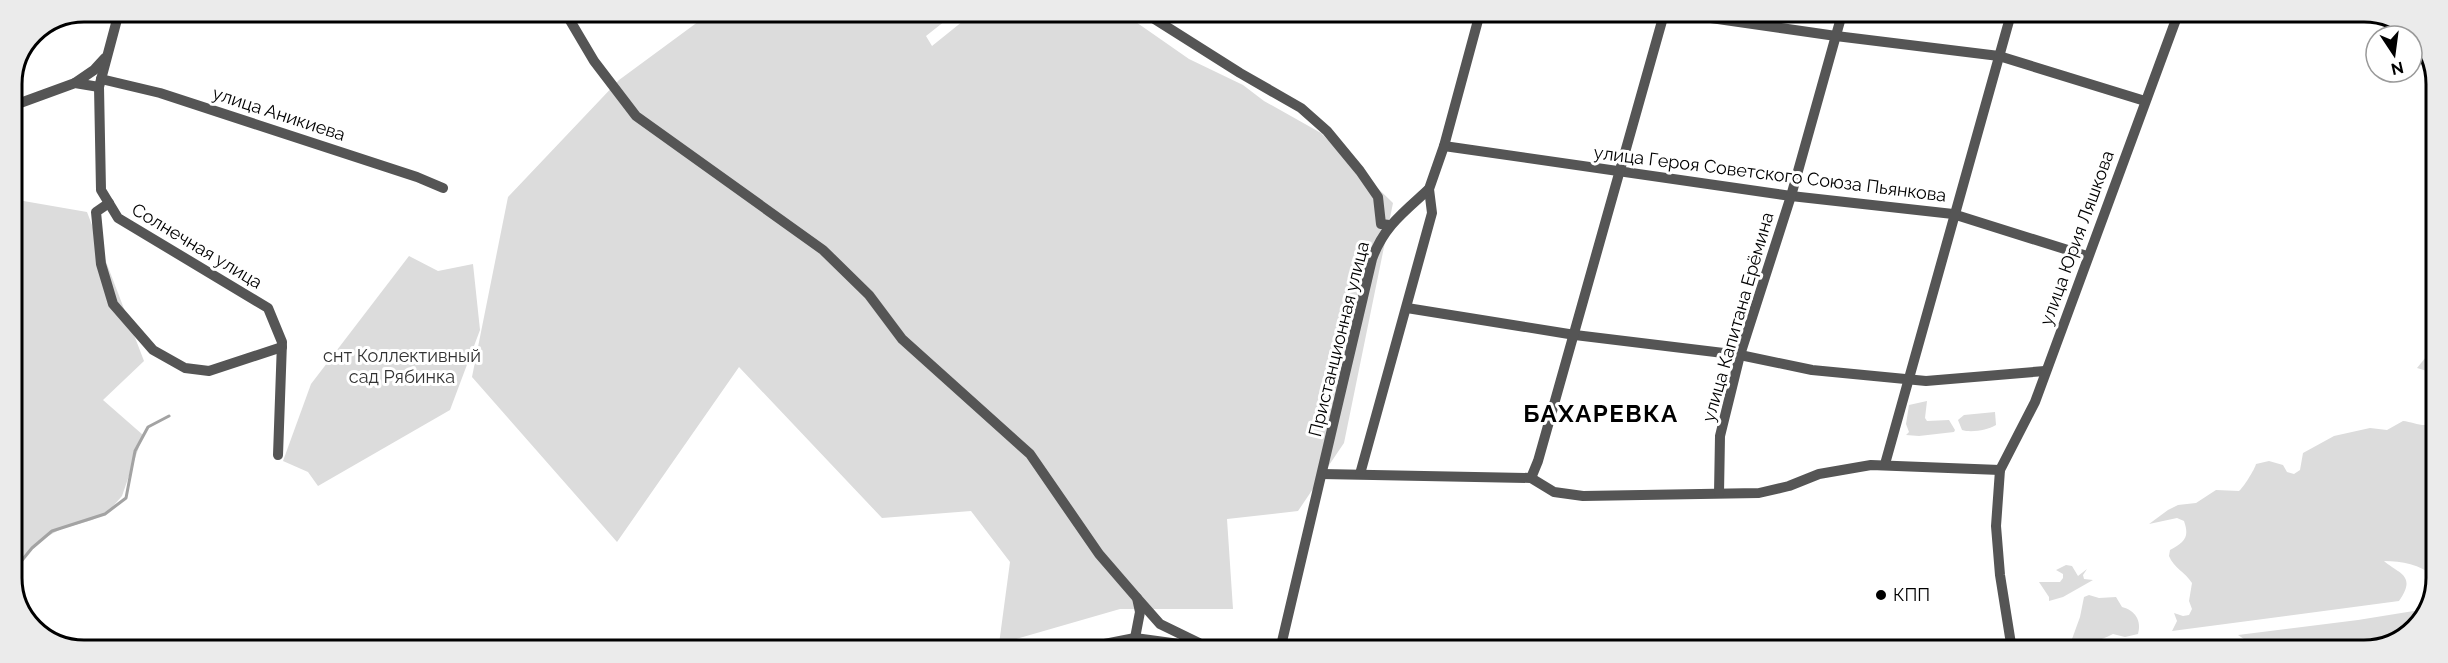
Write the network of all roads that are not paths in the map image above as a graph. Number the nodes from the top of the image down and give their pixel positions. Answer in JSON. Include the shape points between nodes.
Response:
{"nodes":[{"id":1,"x":116,"y":22,"type":"edge"},
{"id":2,"x":570,"y":22,"type":"edge"},
{"id":3,"x":1159,"y":22,"type":"edge"},
{"id":4,"x":1478,"y":22,"type":"edge"},
{"id":5,"x":1662,"y":22,"type":"edge"},
{"id":6,"x":1739,"y":22,"type":"edge"},
{"id":7,"x":1840,"y":22,"type":"edge"},
{"id":8,"x":2009,"y":22,"type":"edge"},
{"id":9,"x":2175,"y":22,"type":"edge"},
{"id":10,"x":1836,"y":36,"type":"junction"},
{"id":11,"x":107,"y":56,"type":"junction"},
{"id":12,"x":1999,"y":56,"type":"junction"},
{"id":13,"x":75,"y":83,"type":"junction"},
{"id":14,"x":100,"y":83,"type":"junction"},
{"id":15,"x":2145,"y":101,"type":"junction"},
{"id":16,"x":22,"y":102,"type":"edge"},
{"id":17,"x":1444,"y":146,"type":"junction"},
{"id":18,"x":1619,"y":171,"type":"junction"},
{"id":19,"x":443,"y":188,"type":"dead end"},
{"id":20,"x":1429,"y":189,"type":"junction"},
{"id":21,"x":1791,"y":196,"type":"junction"},
{"id":22,"x":109,"y":203,"type":"junction"},
{"id":23,"x":1953,"y":214,"type":"junction"},
{"id":24,"x":1389,"y":225,"type":"junction"},
{"id":25,"x":2087,"y":256,"type":"junction"},
{"id":26,"x":1407,"y":308,"type":"junction"},
{"id":27,"x":1575,"y":334,"type":"junction"},
{"id":28,"x":282,"y":347,"type":"junction"},
{"id":29,"x":1740,"y":355,"type":"junction"},
{"id":30,"x":2045,"y":371,"type":"junction"},
{"id":31,"x":1907,"y":380,"type":"junction"},
{"id":32,"x":278,"y":455,"type":"dead end"},
{"id":33,"x":1885,"y":464,"type":"junction"},
{"id":34,"x":2000,"y":470,"type":"junction"},
{"id":35,"x":1322,"y":474,"type":"junction"},
{"id":36,"x":1360,"y":474,"type":"junction"},
{"id":37,"x":1531,"y":478,"type":"junction"},
{"id":38,"x":1719,"y":493,"type":"junction"},
{"id":39,"x":1137,"y":598,"type":"junction"},
{"id":40,"x":1135,"y":638,"type":"junction"},
{"id":41,"x":1125,"y":640,"type":"edge"},
{"id":42,"x":1151,"y":640,"type":"edge"},
{"id":43,"x":1193,"y":640,"type":"edge"},
{"id":44,"x":1282,"y":640,"type":"edge"},
{"id":45,"x":2008,"y":640,"type":"edge"}],
"edges":[{"from":1,"to":11,"type":"street"},
{"from":2,"to":39,"type":"street","via":[[636,116],[823,250],[869,295],[902,339],[1030,454],[1099,554]]},
{"from":3,"to":24,"type":"street","name":"Пристанционная улица","via":[[1301,108],[1327,131],[1360,171],[1377,197],[1381,224]]},
{"from":4,"to":17,"type":"street"},
{"from":5,"to":18,"type":"street"},
{"from":6,"to":10,"type":"street"},
{"from":7,"to":10,"type":"street","name":"улица Капитана Ерёмина"},
{"from":8,"to":12,"type":"street"},
{"from":9,"to":15,"type":"street","name":"улица Юрия Ляшкова"},
{"from":10,"to":12,"type":"street"},
{"from":10,"to":21,"type":"street","name":"улица Капитана Ерёмина"},
{"from":11,"to":13,"type":"street"},
{"from":11,"to":14,"type":"street"},
{"from":12,"to":15,"type":"street"},
{"from":12,"to":23,"type":"street"},
{"from":13,"to":14,"type":"street","name":"улица Аникиева"},
{"from":13,"to":16,"type":"street"},
{"from":14,"to":19,"type":"street","name":"улица Аникиева","via":[[160,93]]},
{"from":14,"to":22,"type":"street","via":[[101,190]]},
{"from":15,"to":25,"type":"street","name":"улица Юрия Ляшкова"},
{"from":17,"to":18,"type":"street","name":"улица Героя Советского Союза Пьянкова"},
{"from":17,"to":20,"type":"street"},
{"from":18,"to":21,"type":"street","name":"улица Героя Советского Союза Пьянкова"},
{"from":18,"to":27,"type":"street"},
{"from":20,"to":24,"type":"street"},
{"from":20,"to":26,"type":"street","via":[[1432,213]]},
{"from":21,"to":23,"type":"street","name":"улица Героя Советского Союза Пьянкова"},
{"from":21,"to":29,"type":"street","name":"улица Капитана Ерёмина"},
{"from":22,"to":28,"type":"street","name":"Солнечная улица","via":[[118,218],[268,308]]},
{"from":22,"to":28,"type":"street","via":[[96,212],[101,264],[113,304],[153,350],[184,368],[209,371]]},
{"from":23,"to":25,"type":"street","name":"улица Героя Советского Союза Пьянкова"},
{"from":23,"to":31,"type":"street"},
{"from":24,"to":35,"type":"street","name":"Пристанционная улица","via":[[1372,259]]},
{"from":25,"to":30,"type":"street","name":"улица Юрия Ляшкова"},
{"from":26,"to":27,"type":"street"},
{"from":26,"to":36,"type":"street"},
{"from":27,"to":29,"type":"street"},
{"from":27,"to":37,"type":"street"},
{"from":28,"to":32,"type":"street"},
{"from":29,"to":31,"type":"street","via":[[1812,370]]},
{"from":29,"to":38,"type":"street","name":"улица Капитана Ерёмина","via":[[1720,436]]},
{"from":30,"to":31,"type":"street","via":[[1944,381]]},
{"from":30,"to":34,"type":"street","name":"улица Юрия Ляшкова","via":[[2026,421]]},
{"from":31,"to":33,"type":"street"},
{"from":33,"to":34,"type":"street"},
{"from":33,"to":38,"type":"street","via":[[1835,470],[1769,491]]},
{"from":34,"to":45,"type":"street","via":[[1996,507]]},
{"from":35,"to":36,"type":"street"},
{"from":35,"to":44,"type":"street","name":"Пристанционная улица"},
{"from":36,"to":37,"type":"street"},
{"from":37,"to":38,"type":"street","via":[[1545,488],[1574,495]]},
{"from":39,"to":40,"type":"street","via":[[1140,612]]},
{"from":39,"to":43,"type":"street","via":[[1160,624]]},
{"from":40,"to":41,"type":"street"},
{"from":40,"to":42,"type":"street"}]}
